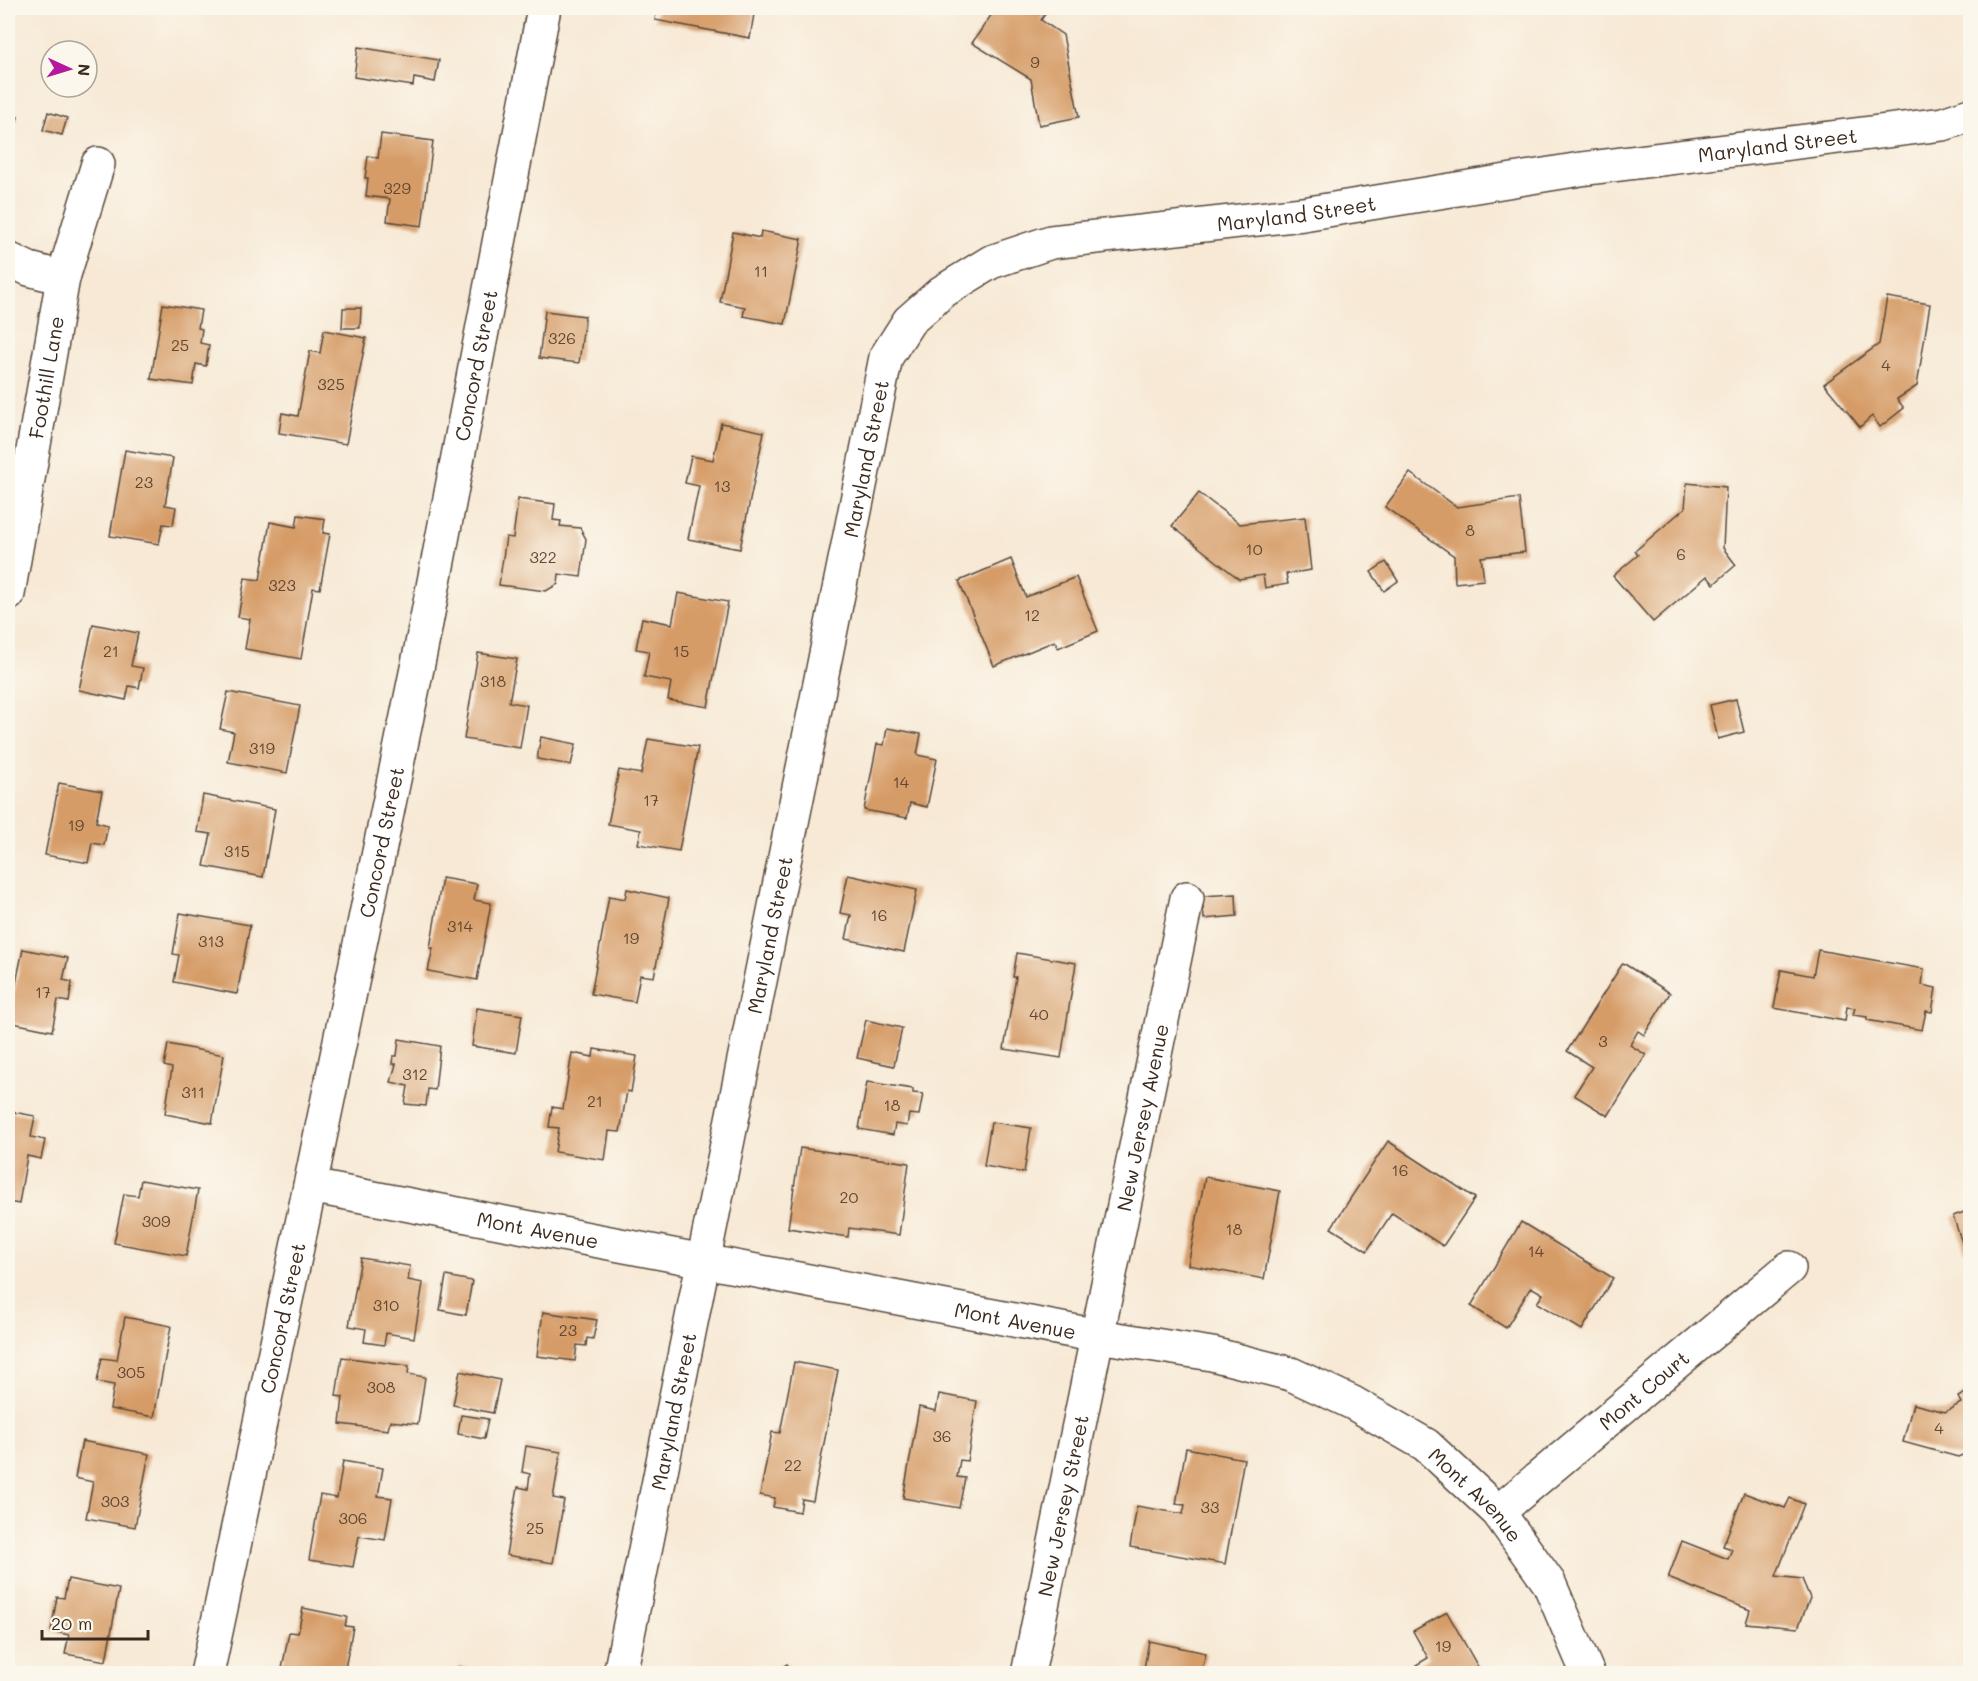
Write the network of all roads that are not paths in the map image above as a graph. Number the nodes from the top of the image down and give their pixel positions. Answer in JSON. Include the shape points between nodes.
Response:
{"nodes":[{"id":1,"x":544,"y":8,"type":"edge"},
{"id":2,"x":1971,"y":115,"type":"edge"},
{"id":3,"x":98,"y":164,"type":"dead end"},
{"id":4,"x":8,"y":259,"type":"edge"},
{"id":5,"x":63,"y":278,"type":"junction"},
{"id":6,"x":8,"y":594,"type":"edge"},
{"id":7,"x":1188,"y":898,"type":"dead end"},
{"id":8,"x":310,"y":1186,"type":"junction"},
{"id":9,"x":703,"y":1261,"type":"junction"},
{"id":10,"x":1789,"y":1268,"type":"dead end"},
{"id":11,"x":1098,"y":1336,"type":"junction"},
{"id":12,"x":1498,"y":1512,"type":"junction"},
{"id":13,"x":207,"y":1674,"type":"edge"},
{"id":14,"x":620,"y":1674,"type":"edge"},
{"id":15,"x":1028,"y":1674,"type":"edge"},
{"id":16,"x":1588,"y":1674,"type":"edge"}],
"edges":[{"from":1,"to":8,"type":"street","name":"Concord Street","via":[[423,639]]},
{"from":2,"to":9,"type":"street","name":"Maryland Street","via":[[1943,124],[1581,170],[1303,214],[1051,242],[991,262],[942,292],[909,321],[886,357]]},
{"from":3,"to":5,"type":"street","name":"Foothill Lane"},
{"from":4,"to":5,"type":"street"},
{"from":5,"to":6,"type":"street","name":"Foothill Lane"},
{"from":7,"to":11,"type":"street","name":"New Jersey Avenue"},
{"from":8,"to":9,"type":"street","name":"Mont Avenue"},
{"from":8,"to":13,"type":"street","name":"Concord Street"},
{"from":9,"to":11,"type":"street","name":"Mont Avenue"},
{"from":9,"to":14,"type":"street","name":"Maryland Street"},
{"from":10,"to":12,"type":"street","name":"Mont Court"},
{"from":11,"to":12,"type":"street","name":"Mont Avenue","via":[[1212,1354],[1291,1374],[1353,1403],[1426,1445]]},
{"from":11,"to":15,"type":"street","name":"New Jersey Street"},
{"from":12,"to":16,"type":"street","name":"Mont Avenue","via":[[1549,1583]]}]}
